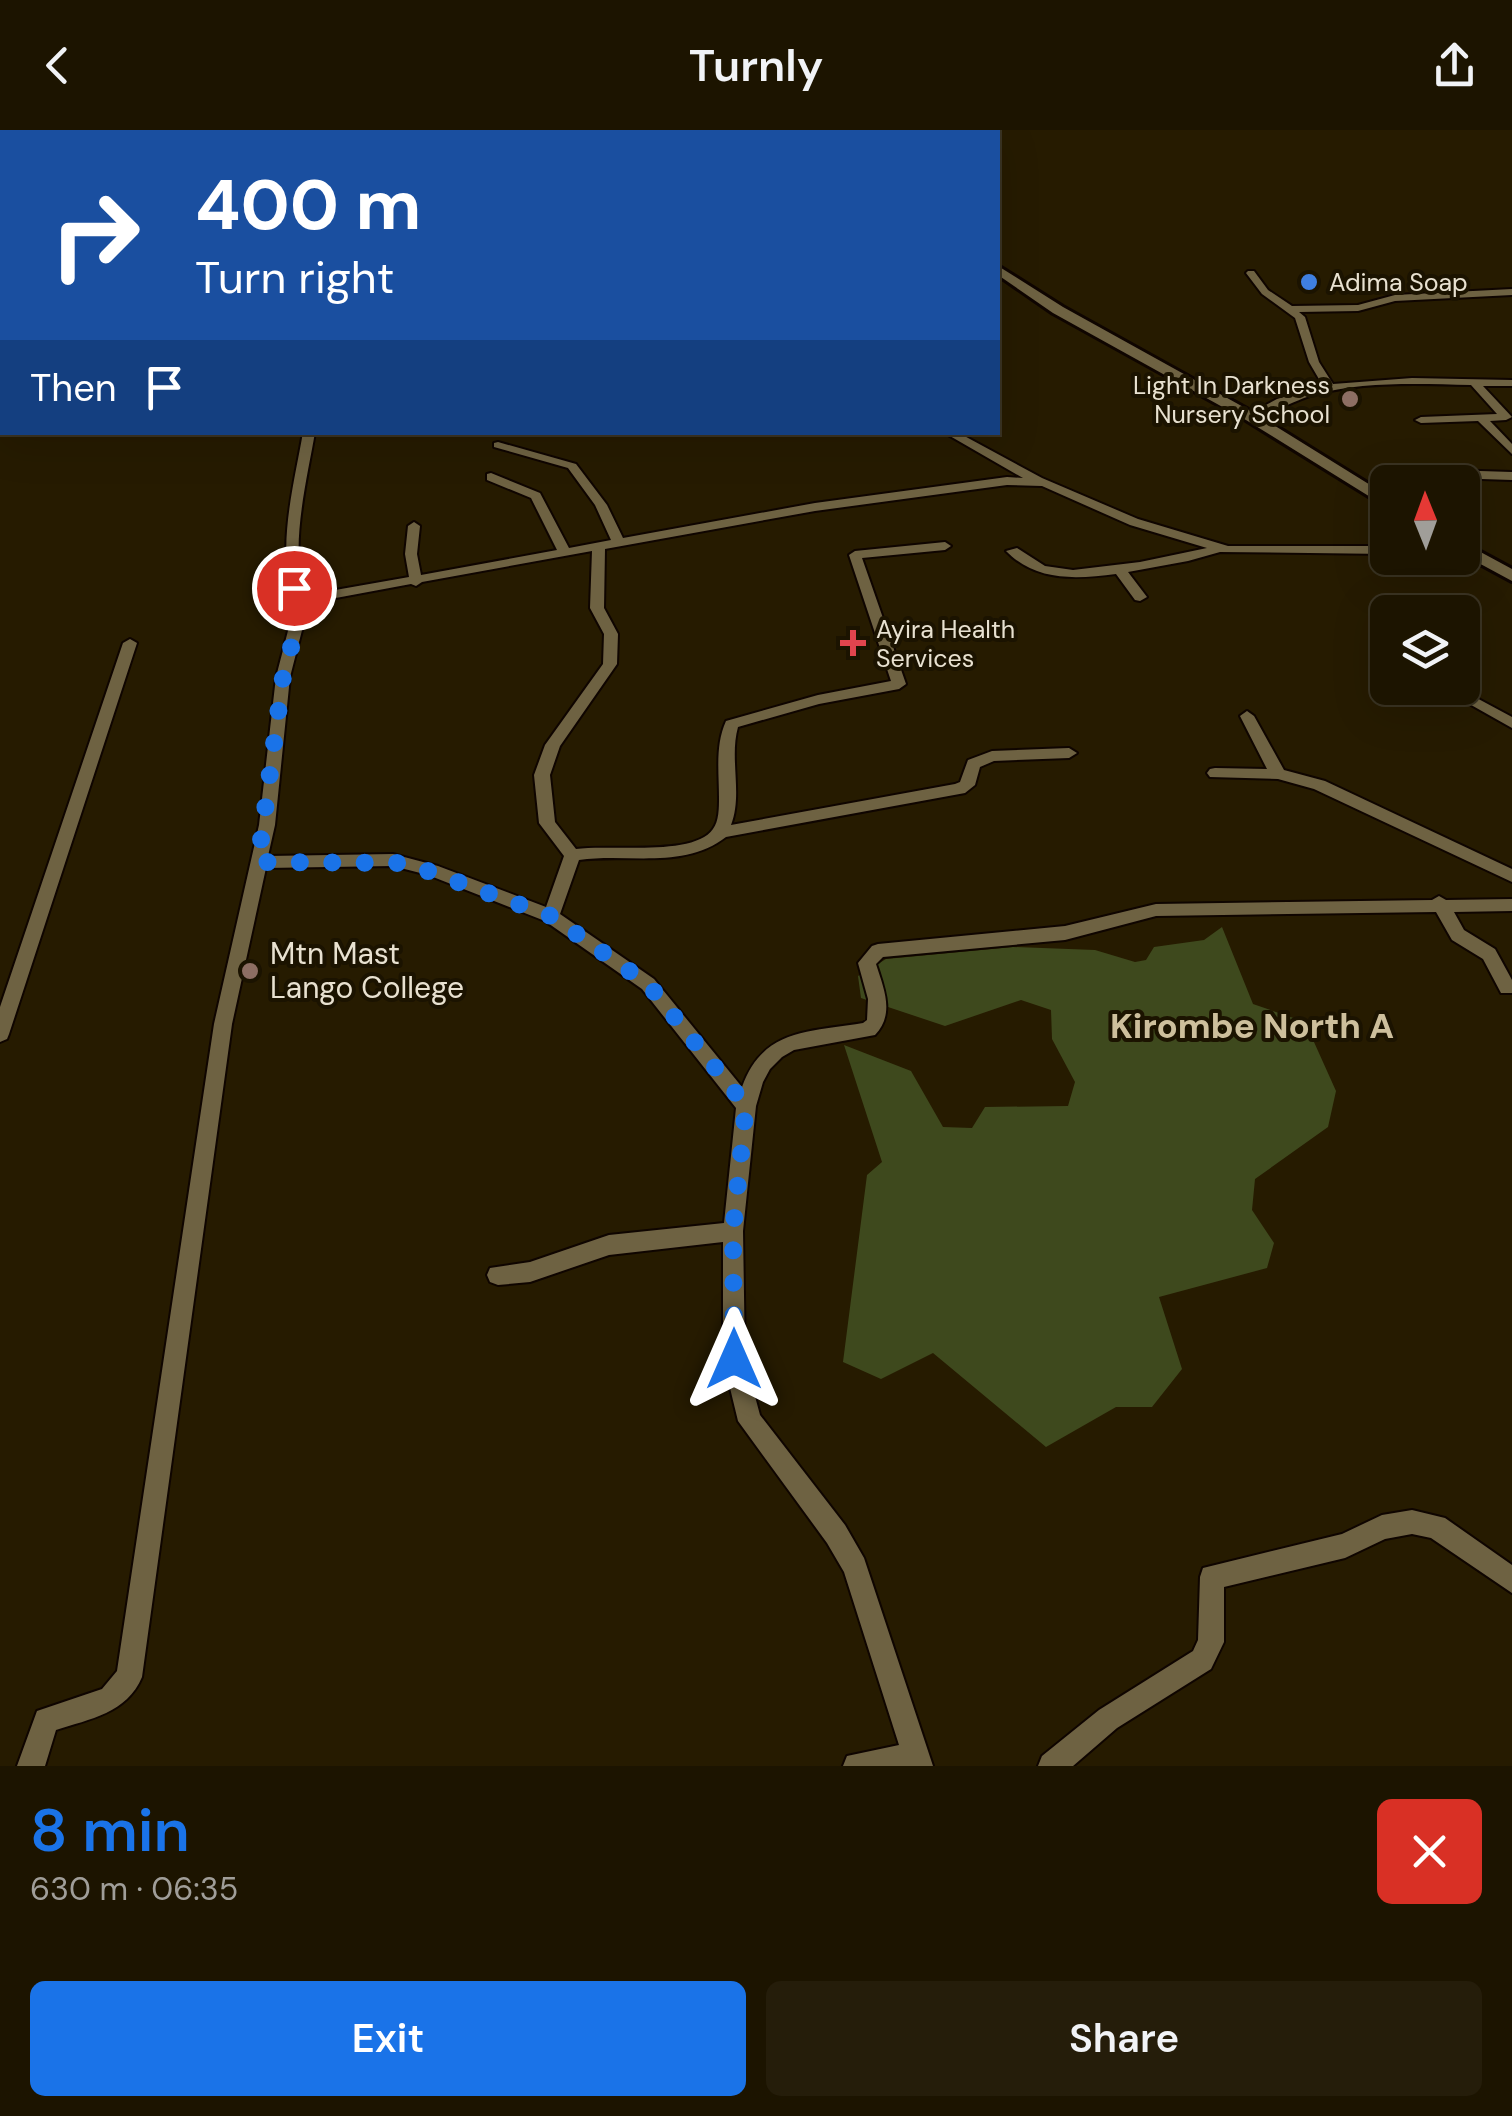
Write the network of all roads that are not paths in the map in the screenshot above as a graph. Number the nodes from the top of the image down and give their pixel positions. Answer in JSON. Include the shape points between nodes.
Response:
{"nodes":[{"id":1,"x":1000,"y":271,"type":"edge"},
{"id":2,"x":1251,"y":273,"type":"dead end"},
{"id":3,"x":1512,"y":292,"type":"edge"},
{"id":4,"x":1292,"y":309,"type":"junction"},
{"id":5,"x":1474,"y":382,"type":"junction"},
{"id":6,"x":1512,"y":383,"type":"edge"},
{"id":7,"x":1330,"y":389,"type":"junction"},
{"id":8,"x":1251,"y":417,"type":"junction"},
{"id":9,"x":1421,"y":420,"type":"dead end"},
{"id":10,"x":1483,"y":420,"type":"junction"},
{"id":11,"x":309,"y":435,"type":"edge"},
{"id":12,"x":954,"y":435,"type":"edge"},
{"id":13,"x":498,"y":445,"type":"dead end"},
{"id":14,"x":1512,"y":450,"type":"edge"},
{"id":15,"x":1480,"y":475,"type":"edge"},
{"id":16,"x":1512,"y":476,"type":"edge"},
{"id":17,"x":491,"y":477,"type":"dead end"},
{"id":18,"x":1038,"y":480,"type":"junction"},
{"id":19,"x":1370,"y":492,"type":"edge"},
{"id":20,"x":414,"y":526,"type":"dead end"},
{"id":21,"x":619,"y":543,"type":"junction"},
{"id":22,"x":599,"y":546,"type":"junction"},
{"id":23,"x":944,"y":546,"type":"dead end"},
{"id":24,"x":1217,"y":548,"type":"junction"},
{"id":25,"x":1370,"y":550,"type":"edge"},
{"id":26,"x":1012,"y":551,"type":"dead end"},
{"id":27,"x":565,"y":553,"type":"junction"},
{"id":28,"x":1480,"y":559,"type":"edge"},
{"id":29,"x":1118,"y":567,"type":"junction"},
{"id":30,"x":1512,"y":576,"type":"edge"},
{"id":31,"x":416,"y":582,"type":"junction"},
{"id":32,"x":1140,"y":598,"type":"dead end"},
{"id":33,"x":304,"y":600,"type":"junction"},
{"id":34,"x":130,"y":644,"type":"dead end"},
{"id":35,"x":1479,"y":705,"type":"edge"},
{"id":36,"x":1247,"y":716,"type":"dead end"},
{"id":37,"x":1512,"y":723,"type":"edge"},
{"id":38,"x":1068,"y":753,"type":"dead end"},
{"id":39,"x":1215,"y":773,"type":"dead end"},
{"id":40,"x":1278,"y":774,"type":"junction"},
{"id":41,"x":723,"y":832,"type":"junction"},
{"id":42,"x":572,"y":855,"type":"junction"},
{"id":43,"x":258,"y":862,"type":"junction"},
{"id":44,"x":1512,"y":876,"type":"edge"},
{"id":45,"x":1439,"y":902,"type":"junction"},
{"id":46,"x":1512,"y":904,"type":"edge"},
{"id":47,"x":551,"y":916,"type":"junction"},
{"id":48,"x":1507,"y":988,"type":"dead end"},
{"id":49,"x":0,"y":1034,"type":"edge"},
{"id":50,"x":746,"y":1106,"type":"junction"},
{"id":51,"x":733,"y":1231,"type":"junction"},
{"id":52,"x":498,"y":1275,"type":"dead end"},
{"id":53,"x":1512,"y":1580,"type":"edge"},
{"id":54,"x":917,"y":1761,"type":"edge"},
{"id":55,"x":31,"y":1766,"type":"edge"},
{"id":56,"x":858,"y":1766,"type":"edge"},
{"id":57,"x":1052,"y":1766,"type":"edge"}],
"edges":[{"from":1,"to":8,"type":"street"},
{"from":2,"to":4,"type":"street","via":[[1268,295]]},
{"from":3,"to":4,"type":"street"},
{"from":4,"to":7,"type":"street"},
{"from":5,"to":6,"type":"street"},
{"from":5,"to":7,"type":"street"},
{"from":5,"to":10,"type":"street","via":[[1506,418]]},
{"from":7,"to":8,"type":"street","via":[[1285,398]]},
{"from":8,"to":19,"type":"street"},
{"from":9,"to":10,"type":"street"},
{"from":10,"to":14,"type":"street"},
{"from":11,"to":33,"type":"street","via":[[294,548],[294,588]]},
{"from":12,"to":18,"type":"street"},
{"from":13,"to":21,"type":"street","via":[[572,466]]},
{"from":15,"to":16,"type":"street"},
{"from":17,"to":27,"type":"street","via":[[531,491]]},
{"from":18,"to":21,"type":"street","via":[[852,501]]},
{"from":18,"to":24,"type":"street","via":[[1134,522]]},
{"from":20,"to":31,"type":"street"},
{"from":21,"to":22,"type":"street"},
{"from":22,"to":27,"type":"street"},
{"from":22,"to":42,"type":"street","via":[[597,608],[611,634],[610,664],[553,746],[542,775],[547,823]]},
{"from":23,"to":41,"type":"street","via":[[855,556],[899,684],[731,724]]},
{"from":24,"to":25,"type":"street"},
{"from":24,"to":29,"type":"street","via":[[1196,558]]},
{"from":26,"to":29,"type":"street","via":[[1056,574]]},
{"from":27,"to":31,"type":"street"},
{"from":28,"to":30,"type":"street"},
{"from":29,"to":32,"type":"street"},
{"from":31,"to":33,"type":"street"},
{"from":33,"to":43,"type":"street","via":[[283,677]]},
{"from":34,"to":49,"type":"street"},
{"from":35,"to":37,"type":"street"},
{"from":36,"to":40,"type":"street"},
{"from":38,"to":41,"type":"street","via":[[992,756],[973,764],[967,785],[959,789]]},
{"from":39,"to":40,"type":"street"},
{"from":40,"to":44,"type":"street","via":[[1344,794]]},
{"from":41,"to":42,"type":"street","via":[[703,848]]},
{"from":42,"to":47,"type":"street"},
{"from":43,"to":47,"type":"street","via":[[406,863]]},
{"from":43,"to":55,"type":"street","via":[[224,1024],[129,1677],[110,1698],[46,1720]]},
{"from":45,"to":46,"type":"street"},
{"from":45,"to":48,"type":"street","via":[[1458,935],[1489,954]]},
{"from":45,"to":50,"type":"street","via":[[1156,910],[1065,933],[878,951],[867,963],[879,1014],[875,1025],[773,1050],[754,1072]]},
{"from":47,"to":50,"type":"street","via":[[648,984]]},
{"from":50,"to":51,"type":"street"},
{"from":51,"to":52,"type":"street","via":[[609,1244],[530,1272]]},
{"from":51,"to":54,"type":"street","via":[[734,1359],[750,1421],[855,1567]]},
{"from":53,"to":57,"type":"street","via":[[1436,1527],[1412,1522],[1382,1527],[1346,1546],[1212,1577],[1212,1642],[1202,1660],[1108,1719]]},
{"from":54,"to":56,"type":"street"}]}
